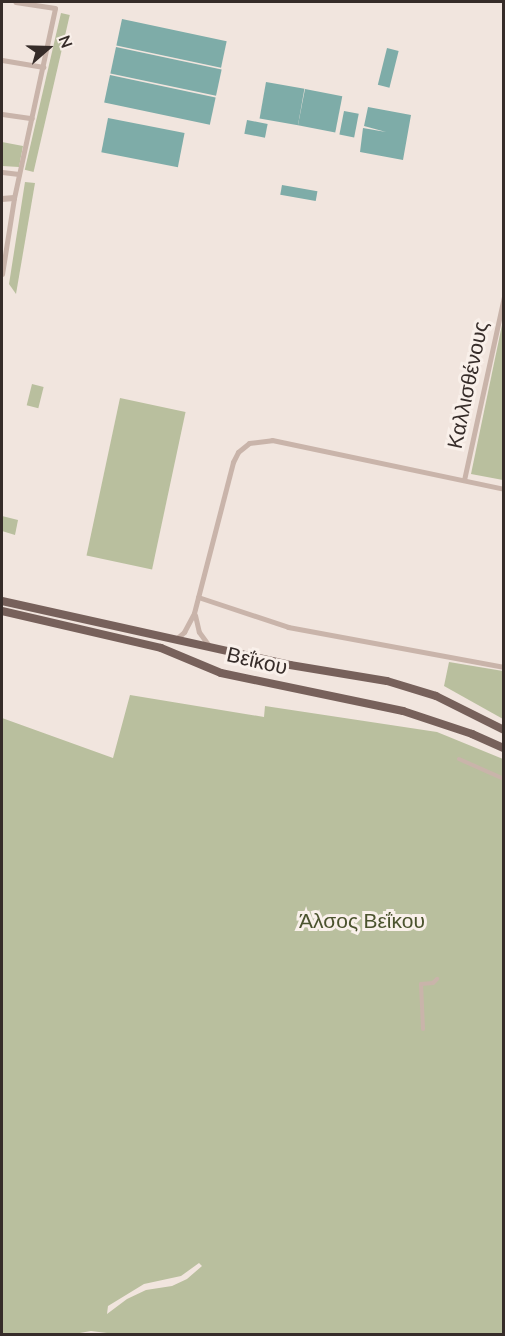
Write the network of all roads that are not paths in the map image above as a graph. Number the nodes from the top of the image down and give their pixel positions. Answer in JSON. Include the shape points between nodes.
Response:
{"nodes":[{"id":1,"x":15,"y":2,"type":"edge"},
{"id":2,"x":2,"y":60,"type":"edge"},
{"id":3,"x":43,"y":67,"type":"junction"},
{"id":4,"x":2,"y":114,"type":"edge"},
{"id":5,"x":32,"y":118,"type":"junction"},
{"id":6,"x":2,"y":172,"type":"edge"},
{"id":7,"x":19,"y":174,"type":"junction"},
{"id":8,"x":14,"y":198,"type":"junction"},
{"id":9,"x":2,"y":199,"type":"edge"},
{"id":10,"x":2,"y":274,"type":"edge"},
{"id":11,"x":504,"y":296,"type":"edge"},
{"id":12,"x":464,"y":480,"type":"junction"},
{"id":13,"x":504,"y":489,"type":"edge"},
{"id":14,"x":198,"y":597,"type":"junction"},
{"id":15,"x":2,"y":601,"type":"edge"},
{"id":16,"x":2,"y":611,"type":"edge"},
{"id":17,"x":194,"y":613,"type":"junction"},
{"id":18,"x":174,"y":639,"type":"junction"},
{"id":19,"x":210,"y":648,"type":"junction"},
{"id":20,"x":504,"y":667,"type":"edge"},
{"id":21,"x":504,"y":730,"type":"edge"},
{"id":22,"x":504,"y":748,"type":"edge"},
{"id":23,"x":459,"y":759,"type":"dead end"},
{"id":24,"x":504,"y":779,"type":"edge"},
{"id":25,"x":437,"y":979,"type":"dead end"},
{"id":26,"x":423,"y":1029,"type":"dead end"}],
"edges":[{"from":1,"to":3,"type":"street","via":[[55,8]]},
{"from":2,"to":3,"type":"street"},
{"from":3,"to":5,"type":"street"},
{"from":4,"to":5,"type":"street"},
{"from":5,"to":7,"type":"street"},
{"from":6,"to":7,"type":"street"},
{"from":7,"to":8,"type":"street"},
{"from":8,"to":9,"type":"street"},
{"from":8,"to":10,"type":"street"},
{"from":11,"to":12,"type":"street","name":"Καλλισθένους"},
{"from":12,"to":13,"type":"street"},
{"from":12,"to":14,"type":"street","via":[[272,440],[249,443],[233,462]]},
{"from":14,"to":17,"type":"street"},
{"from":14,"to":20,"type":"street","via":[[288,627]]},
{"from":15,"to":18,"type":"main road","name":"Βεΐκου"},
{"from":16,"to":22,"type":"main road","name":"Βεΐκου","via":[[161,648],[221,673],[404,711]]},
{"from":17,"to":18,"type":"street","via":[[182,635]]},
{"from":17,"to":19,"type":"street","via":[[199,632]]},
{"from":18,"to":19,"type":"main road","name":"Βεΐκου"},
{"from":19,"to":21,"type":"main road","name":"Βεΐκου","via":[[403,685],[436,696]]},
{"from":23,"to":24,"type":"street"},
{"from":25,"to":26,"type":"street","via":[[421,984]]}]}
